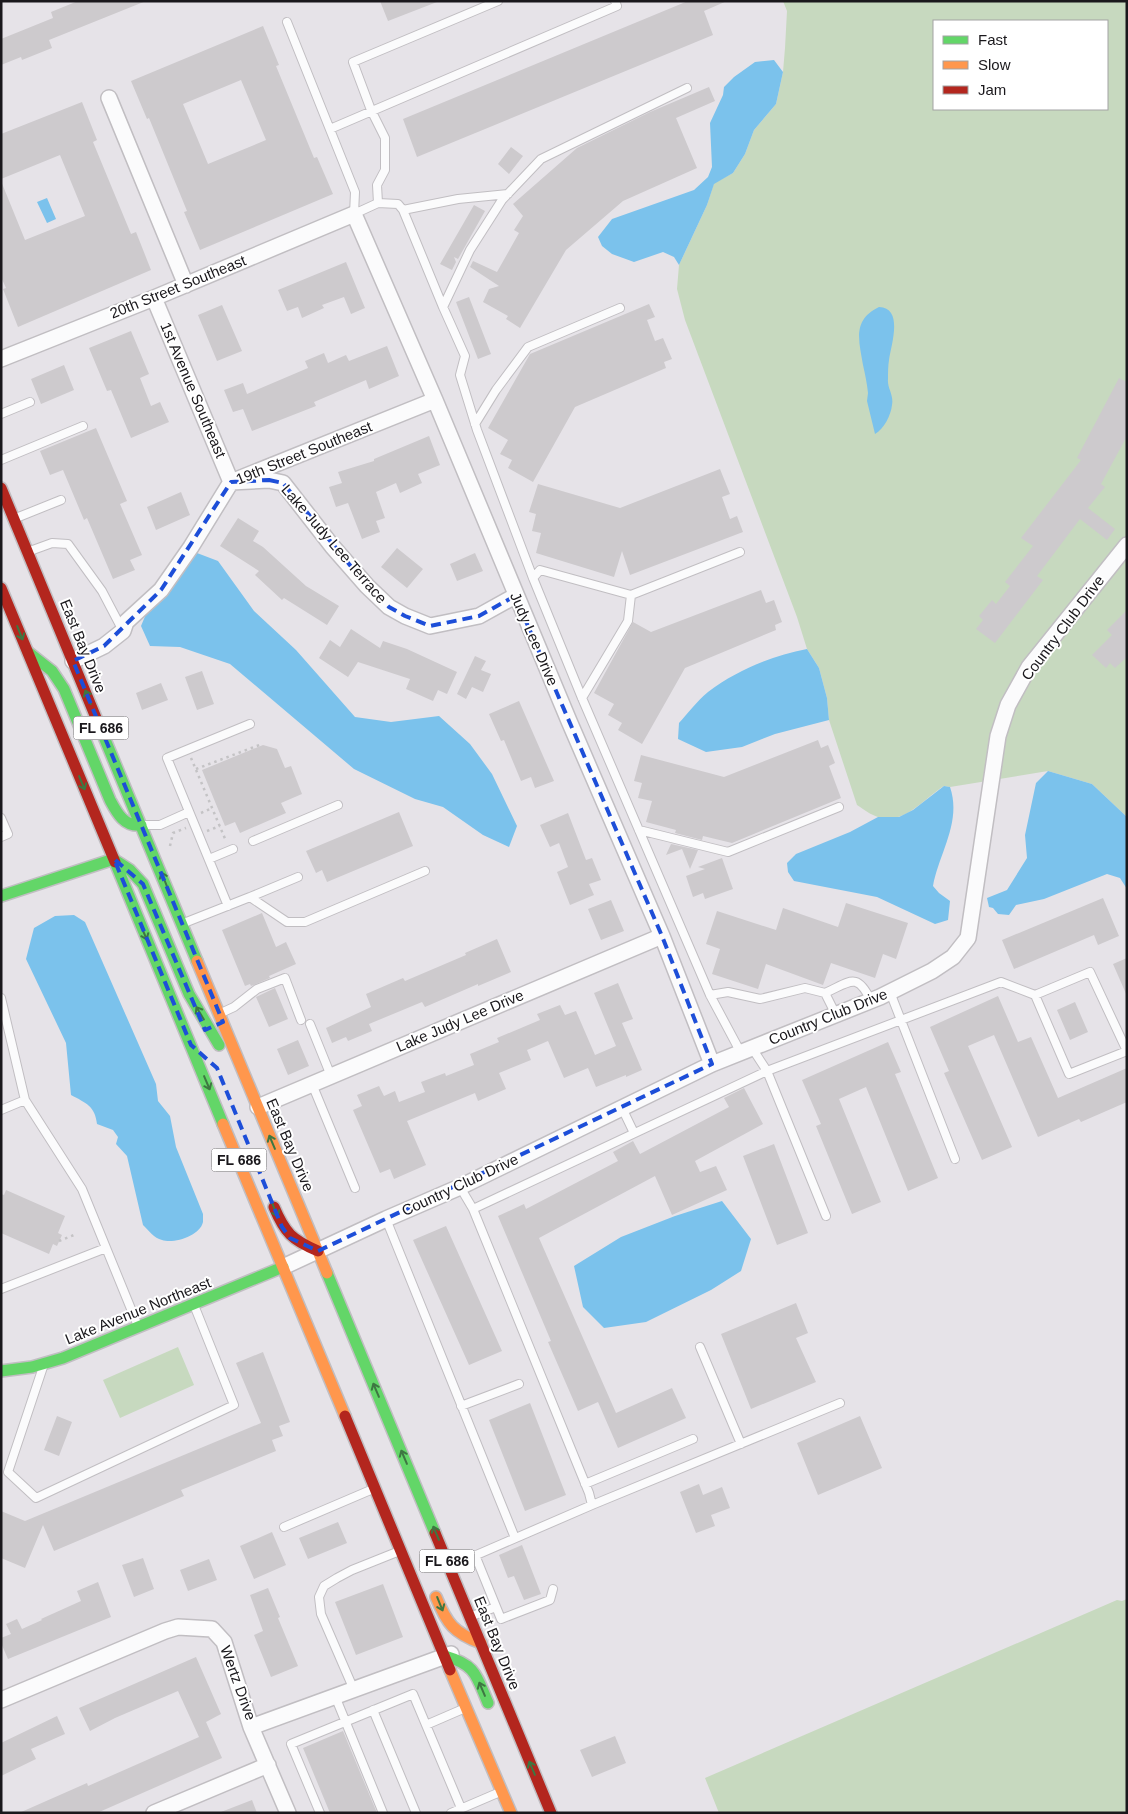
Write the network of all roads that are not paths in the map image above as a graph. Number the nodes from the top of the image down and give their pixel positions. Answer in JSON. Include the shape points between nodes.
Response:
{"nodes":[{"id":1,"x":498,"y":1,"type":"edge"},
{"id":2,"x":615,"y":1,"type":"edge"},
{"id":3,"x":287,"y":22,"type":"dead end"},
{"id":4,"x":687,"y":88,"type":"dead end"},
{"id":5,"x":109,"y":98,"type":"dead end"},
{"id":6,"x":371,"y":110,"type":"junction"},
{"id":7,"x":330,"y":129,"type":"junction"},
{"id":8,"x":508,"y":194,"type":"junction"},
{"id":9,"x":378,"y":203,"type":"junction"},
{"id":10,"x":403,"y":210,"type":"junction"},
{"id":11,"x":354,"y":214,"type":"junction"},
{"id":12,"x":186,"y":285,"type":"junction"},
{"id":13,"x":154,"y":298,"type":"junction"},
{"id":14,"x":443,"y":307,"type":"junction"},
{"id":15,"x":620,"y":308,"type":"dead end"},
{"id":16,"x":4,"y":356,"type":"edge"},
{"id":17,"x":435,"y":400,"type":"junction"},
{"id":18,"x":30,"y":402,"type":"dead end"},
{"id":19,"x":1,"y":414,"type":"edge"},
{"id":20,"x":476,"y":424,"type":"junction"},
{"id":21,"x":82,"y":426,"type":"dead end"},
{"id":22,"x":1,"y":460,"type":"edge"},
{"id":23,"x":231,"y":482,"type":"junction"},
{"id":24,"x":1,"y":488,"type":"edge"},
{"id":25,"x":61,"y":500,"type":"dead end"},
{"id":26,"x":14,"y":519,"type":"junction"},
{"id":27,"x":2,"y":523,"type":"edge"},
{"id":28,"x":20,"y":532,"type":"junction"},
{"id":29,"x":1127,"y":545,"type":"edge"},
{"id":30,"x":28,"y":552,"type":"junction"},
{"id":31,"x":740,"y":552,"type":"dead end"},
{"id":32,"x":533,"y":578,"type":"junction"},
{"id":33,"x":1,"y":588,"type":"edge"},
{"id":34,"x":631,"y":595,"type":"junction"},
{"id":35,"x":516,"y":596,"type":"junction"},
{"id":36,"x":123,"y":631,"type":"junction"},
{"id":37,"x":28,"y":652,"type":"junction"},
{"id":38,"x":73,"y":661,"type":"junction"},
{"id":39,"x":582,"y":698,"type":"junction"},
{"id":40,"x":250,"y":724,"type":"dead end"},
{"id":41,"x":338,"y":806,"type":"dead end"},
{"id":42,"x":838,"y":808,"type":"dead end"},
{"id":43,"x":189,"y":812,"type":"junction"},
{"id":44,"x":1,"y":818,"type":"edge"},
{"id":45,"x":141,"y":825,"type":"junction"},
{"id":46,"x":639,"y":830,"type":"junction"},
{"id":47,"x":1,"y":837,"type":"edge"},
{"id":48,"x":253,"y":841,"type":"dead end"},
{"id":49,"x":233,"y":849,"type":"dead end"},
{"id":50,"x":209,"y":859,"type":"junction"},
{"id":51,"x":114,"y":860,"type":"junction"},
{"id":52,"x":425,"y":871,"type":"dead end"},
{"id":53,"x":298,"y":877,"type":"dead end"},
{"id":54,"x":1,"y":896,"type":"edge"},
{"id":55,"x":250,"y":897,"type":"junction"},
{"id":56,"x":228,"y":906,"type":"junction"},
{"id":57,"x":182,"y":924,"type":"junction"},
{"id":58,"x":662,"y":936,"type":"junction"},
{"id":59,"x":890,"y":992,"type":"junction"},
{"id":60,"x":825,"y":993,"type":"junction"},
{"id":61,"x":710,"y":995,"type":"junction"},
{"id":62,"x":1035,"y":995,"type":"junction"},
{"id":63,"x":1,"y":998,"type":"edge"},
{"id":64,"x":870,"y":1001,"type":"junction"},
{"id":65,"x":219,"y":1014,"type":"junction"},
{"id":66,"x":836,"y":1015,"type":"junction"},
{"id":67,"x":900,"y":1019,"type":"junction"},
{"id":68,"x":301,"y":1020,"type":"dead end"},
{"id":69,"x":310,"y":1024,"type":"dead end"},
{"id":70,"x":191,"y":1045,"type":"junction"},
{"id":71,"x":746,"y":1051,"type":"junction"},
{"id":72,"x":1127,"y":1051,"type":"edge"},
{"id":73,"x":208,"y":1056,"type":"dead end"},
{"id":74,"x":240,"y":1064,"type":"junction"},
{"id":75,"x":712,"y":1064,"type":"junction"},
{"id":76,"x":767,"y":1071,"type":"junction"},
{"id":77,"x":331,"y":1076,"type":"junction"},
{"id":78,"x":312,"y":1084,"type":"junction"},
{"id":79,"x":25,"y":1100,"type":"junction"},
{"id":80,"x":258,"y":1107,"type":"junction"},
{"id":81,"x":622,"y":1108,"type":"junction"},
{"id":82,"x":1,"y":1110,"type":"edge"},
{"id":83,"x":634,"y":1133,"type":"junction"},
{"id":84,"x":955,"y":1159,"type":"dead end"},
{"id":85,"x":460,"y":1187,"type":"junction"},
{"id":86,"x":355,"y":1188,"type":"dead end"},
{"id":87,"x":271,"y":1200,"type":"dead end"},
{"id":88,"x":473,"y":1208,"type":"junction"},
{"id":89,"x":826,"y":1216,"type":"dead end"},
{"id":90,"x":386,"y":1219,"type":"junction"},
{"id":91,"x":106,"y":1248,"type":"junction"},
{"id":92,"x":318,"y":1251,"type":"junction"},
{"id":93,"x":283,"y":1267,"type":"junction"},
{"id":94,"x":1,"y":1289,"type":"edge"},
{"id":95,"x":194,"y":1305,"type":"junction"},
{"id":96,"x":139,"y":1328,"type":"junction"},
{"id":97,"x":700,"y":1347,"type":"dead end"},
{"id":98,"x":43,"y":1365,"type":"junction"},
{"id":99,"x":1,"y":1371,"type":"edge"},
{"id":100,"x":519,"y":1384,"type":"dead end"},
{"id":101,"x":840,"y":1403,"type":"dead end"},
{"id":102,"x":461,"y":1406,"type":"junction"},
{"id":103,"x":693,"y":1439,"type":"dead end"},
{"id":104,"x":741,"y":1444,"type":"junction"},
{"id":105,"x":368,"y":1472,"type":"junction"},
{"id":106,"x":387,"y":1484,"type":"dead end"},
{"id":107,"x":585,"y":1484,"type":"junction"},
{"id":108,"x":375,"y":1488,"type":"junction"},
{"id":109,"x":592,"y":1505,"type":"junction"},
{"id":110,"x":284,"y":1527,"type":"dead end"},
{"id":111,"x":515,"y":1538,"type":"junction"},
{"id":112,"x":401,"y":1550,"type":"junction"},
{"id":113,"x":474,"y":1555,"type":"junction"},
{"id":114,"x":450,"y":1566,"type":"junction"},
{"id":115,"x":433,"y":1588,"type":"dead end"},
{"id":116,"x":553,"y":1589,"type":"dead end"},
{"id":117,"x":496,"y":1607,"type":"junction"},
{"id":118,"x":470,"y":1617,"type":"junction"},
{"id":119,"x":481,"y":1643,"type":"junction"},
{"id":120,"x":444,"y":1656,"type":"junction"},
{"id":121,"x":354,"y":1690,"type":"junction"},
{"id":122,"x":335,"y":1696,"type":"junction"},
{"id":123,"x":1,"y":1700,"type":"edge"},
{"id":124,"x":466,"y":1708,"type":"junction"},
{"id":125,"x":373,"y":1710,"type":"junction"},
{"id":126,"x":493,"y":1716,"type":"dead end"},
{"id":127,"x":345,"y":1722,"type":"junction"},
{"id":128,"x":426,"y":1725,"type":"junction"},
{"id":129,"x":252,"y":1727,"type":"junction"},
{"id":130,"x":268,"y":1765,"type":"junction"},
{"id":131,"x":502,"y":1791,"type":"junction"},
{"id":132,"x":461,"y":1808,"type":"junction"},
{"id":133,"x":154,"y":1813,"type":"edge"},
{"id":134,"x":288,"y":1813,"type":"edge"},
{"id":135,"x":320,"y":1813,"type":"edge"},
{"id":136,"x":383,"y":1813,"type":"edge"},
{"id":137,"x":416,"y":1813,"type":"edge"},
{"id":138,"x":451,"y":1813,"type":"edge"},
{"id":139,"x":511,"y":1813,"type":"edge"},
{"id":140,"x":551,"y":1813,"type":"edge"}],
"edges":[{"from":1,"to":6,"type":"lane","via":[[353,62]]},
{"from":2,"to":6,"type":"lane","via":[[617,6]]},
{"from":3,"to":7,"type":"lane"},
{"from":4,"to":8,"type":"lane","via":[[541,159]]},
{"from":5,"to":12,"type":"street"},
{"from":6,"to":7,"type":"lane"},
{"from":6,"to":9,"type":"lane","via":[[385,138],[385,170],[377,185]]},
{"from":7,"to":11,"type":"lane","via":[[355,192]]},
{"from":8,"to":10,"type":"lane","via":[[458,198]]},
{"from":8,"to":14,"type":"lane","via":[[470,250]]},
{"from":9,"to":10,"type":"lane","via":[[398,204]]},
{"from":9,"to":11,"type":"lane"},
{"from":10,"to":14,"type":"lane"},
{"from":11,"to":12,"type":"street","name":"20th Street Southeast"},
{"from":11,"to":17,"type":"street","name":"Judy Lee Drive"},
{"from":12,"to":13,"type":"street","name":"20th Street Southeast"},
{"from":13,"to":16,"type":"street","name":"20th Street Southeast"},
{"from":13,"to":23,"type":"street","name":"1st Avenue Southeast"},
{"from":14,"to":20,"type":"lane","via":[[465,356],[460,375]]},
{"from":15,"to":20,"type":"lane","via":[[528,348],[496,390]]},
{"from":17,"to":23,"type":"street","name":"19th Street Southeast"},
{"from":17,"to":35,"type":"street","name":"Judy Lee Drive"},
{"from":18,"to":19,"type":"lane"},
{"from":20,"to":32,"type":"lane"},
{"from":21,"to":22,"type":"lane"},
{"from":23,"to":35,"type":"street","name":"Lake Judy Lee Terrace","via":[[269,480],[283,483],[372,592],[389,608],[430,626],[479,616]]},
{"from":23,"to":36,"type":"street","name":"19th Street Southeast","via":[[160,590],[126,622]]},
{"from":24,"to":26,"type":"main road","name":"East Bay Drive","number":"FL 686"},
{"from":25,"to":26,"type":"lane"},
{"from":26,"to":28,"type":"main road","name":"East Bay Drive","number":"FL 686"},
{"from":27,"to":28,"type":"main road"},
{"from":28,"to":30,"type":"main road","name":"East Bay Drive","number":"FL 686"},
{"from":29,"to":59,"type":"street","name":"Country Club Drive","via":[[1029,667],[1008,705],[998,736],[968,938],[953,957]]},
{"from":30,"to":36,"type":"lane","via":[[52,543],[68,544],[102,592]]},
{"from":30,"to":38,"type":"main road","name":"East Bay Drive","number":"FL 686"},
{"from":31,"to":34,"type":"lane"},
{"from":32,"to":34,"type":"lane","via":[[540,570]]},
{"from":32,"to":39,"type":"lane"},
{"from":33,"to":37,"type":"main road","number":"FL 686","one_way":true},
{"from":34,"to":39,"type":"lane","via":[[628,621]]},
{"from":35,"to":58,"type":"street","name":"Judy Lee Drive"},
{"from":36,"to":38,"type":"street","name":"19th Street Southeast","via":[[104,646]]},
{"from":37,"to":45,"type":"main road","via":[[53,670],[70,698],[117,812],[129,825]]},
{"from":37,"to":51,"type":"main road","number":"FL 686","one_way":true},
{"from":45,"to":38,"type":"main road","name":"East Bay Drive","number":"FL 686","one_way":true},
{"from":39,"to":46,"type":"lane"},
{"from":40,"to":43,"type":"lane","via":[[167,758]]},
{"from":41,"to":48,"type":"lane"},
{"from":42,"to":46,"type":"lane","via":[[728,852]]},
{"from":43,"to":45,"type":"lane","via":[[160,824]]},
{"from":43,"to":50,"type":"lane"},
{"from":44,"to":47,"type":"lane","via":[[8,834]]},
{"from":57,"to":45,"type":"main road","name":"East Bay Drive","number":"FL 686","one_way":true},
{"from":46,"to":61,"type":"lane"},
{"from":49,"to":50,"type":"lane"},
{"from":50,"to":56,"type":"lane"},
{"from":51,"to":54,"type":"main road"},
{"from":51,"to":70,"type":"main road","number":"FL 686","one_way":true},
{"from":74,"to":51,"type":"main road","one_way":true,"via":[[230,1059],[198,1010],[143,884]]},
{"from":52,"to":55,"type":"lane","via":[[304,922],[287,922]]},
{"from":53,"to":55,"type":"lane"},
{"from":55,"to":56,"type":"lane"},
{"from":56,"to":57,"type":"lane"},
{"from":57,"to":65,"type":"main road","name":"East Bay Drive","number":"FL 686"},
{"from":58,"to":75,"type":"street","name":"Judy Lee Drive"},
{"from":58,"to":77,"type":"street","name":"Lake Judy Lee Drive"},
{"from":59,"to":64,"type":"street","name":"Country Club Drive"},
{"from":59,"to":67,"type":"lane"},
{"from":60,"to":61,"type":"lane","via":[[805,988],[760,999],[728,992]]},
{"from":60,"to":64,"type":"lane","via":[[853,981],[860,982]]},
{"from":60,"to":66,"type":"lane"},
{"from":61,"to":71,"type":"lane"},
{"from":62,"to":67,"type":"lane","via":[[1001,982]]},
{"from":62,"to":72,"type":"lane","via":[[1090,972]]},
{"from":62,"to":72,"type":"lane","via":[[1069,1074]]},
{"from":63,"to":79,"type":"lane"},
{"from":64,"to":66,"type":"street","name":"Country Club Drive"},
{"from":65,"to":68,"type":"lane","via":[[257,989],[285,978]]},
{"from":65,"to":74,"type":"main road","name":"East Bay Drive","number":"FL 686"},
{"from":66,"to":71,"type":"street","name":"Country Club Drive"},
{"from":67,"to":76,"type":"lane"},
{"from":67,"to":84,"type":"lane"},
{"from":69,"to":77,"type":"lane"},
{"from":70,"to":73,"type":"main road"},
{"from":70,"to":93,"type":"main road","number":"FL 686","one_way":true},
{"from":71,"to":75,"type":"street","name":"Country Club Drive"},
{"from":71,"to":76,"type":"lane"},
{"from":74,"to":80,"type":"main road","name":"East Bay Drive","number":"FL 686"},
{"from":75,"to":81,"type":"street","name":"Country Club Drive"},
{"from":76,"to":83,"type":"lane"},
{"from":76,"to":89,"type":"lane"},
{"from":77,"to":78,"type":"street","name":"Lake Judy Lee Drive"},
{"from":78,"to":80,"type":"street","name":"Lake Judy Lee Drive"},
{"from":78,"to":86,"type":"lane"},
{"from":79,"to":82,"type":"lane"},
{"from":79,"to":91,"type":"lane","via":[[82,1189]]},
{"from":92,"to":80,"type":"main road","name":"East Bay Drive","number":"FL 686","one_way":true},
{"from":81,"to":83,"type":"lane"},
{"from":81,"to":85,"type":"street","name":"Country Club Drive"},
{"from":83,"to":88,"type":"lane"},
{"from":85,"to":88,"type":"lane"},
{"from":85,"to":90,"type":"street","name":"Country Club Drive"},
{"from":87,"to":92,"type":"main road","one_way":true,"via":[[290,1238]]},
{"from":88,"to":107,"type":"lane"},
{"from":90,"to":92,"type":"street","name":"Country Club Drive"},
{"from":90,"to":102,"type":"lane"},
{"from":91,"to":94,"type":"lane"},
{"from":91,"to":96,"type":"lane"},
{"from":92,"to":93,"type":"street","name":"Country Club Drive"},
{"from":114,"to":92,"type":"main road","name":"East Bay Drive","number":"FL 686","one_way":true},
{"from":93,"to":95,"type":"main road","name":"Lake Avenue Northeast"},
{"from":93,"to":105,"type":"main road","number":"FL 686"},
{"from":95,"to":96,"type":"main road","name":"Lake Avenue Northeast"},
{"from":95,"to":98,"type":"lane","via":[[234,1405],[36,1498],[8,1472]]},
{"from":96,"to":98,"type":"main road","name":"Lake Avenue Northeast"},
{"from":97,"to":104,"type":"lane"},
{"from":98,"to":99,"type":"main road","name":"Lake Avenue Northeast"},
{"from":100,"to":102,"type":"lane"},
{"from":101,"to":104,"type":"lane"},
{"from":102,"to":111,"type":"lane"},
{"from":103,"to":107,"type":"lane"},
{"from":104,"to":109,"type":"lane"},
{"from":105,"to":106,"type":"main road"},
{"from":105,"to":108,"type":"main road","number":"FL 686"},
{"from":107,"to":109,"type":"lane"},
{"from":108,"to":110,"type":"lane"},
{"from":108,"to":112,"type":"main road","number":"FL 686"},
{"from":109,"to":111,"type":"lane"},
{"from":111,"to":113,"type":"lane"},
{"from":112,"to":120,"type":"main road","number":"FL 686"},
{"from":112,"to":121,"type":"lane","via":[[337,1578],[324,1586],[319,1597],[321,1614]]},
{"from":113,"to":114,"type":"lane"},
{"from":113,"to":117,"type":"lane"},
{"from":114,"to":118,"type":"main road","name":"East Bay Drive","number":"FL 686"},
{"from":115,"to":119,"type":"main road","one_way":true,"via":[[444,1615],[456,1632]]},
{"from":116,"to":117,"type":"lane","via":[[550,1600],[501,1619]]},
{"from":117,"to":118,"type":"lane"},
{"from":118,"to":119,"type":"main road","name":"East Bay Drive","number":"FL 686"},
{"from":119,"to":120,"type":"street","name":"Wertz Drive"},
{"from":140,"to":119,"type":"main road","name":"East Bay Drive","number":"FL 686","one_way":true},
{"from":120,"to":121,"type":"street","name":"Wertz Drive"},
{"from":120,"to":124,"type":"main road","number":"FL 686"},
{"from":126,"to":120,"type":"main road","one_way":true,"via":[[475,1673],[462,1661]]},
{"from":121,"to":122,"type":"street","name":"Wertz Drive"},
{"from":122,"to":127,"type":"lane"},
{"from":122,"to":129,"type":"street","name":"Wertz Drive"},
{"from":123,"to":129,"type":"street","name":"Wertz Drive","via":[[165,1631],[178,1627],[212,1629],[224,1642]]},
{"from":124,"to":128,"type":"lane"},
{"from":124,"to":131,"type":"main road","number":"FL 686"},
{"from":125,"to":127,"type":"lane"},
{"from":125,"to":128,"type":"lane","via":[[413,1694]]},
{"from":125,"to":137,"type":"lane"},
{"from":127,"to":135,"type":"lane","via":[[291,1744]]},
{"from":127,"to":136,"type":"lane"},
{"from":128,"to":132,"type":"lane"},
{"from":129,"to":130,"type":"street"},
{"from":130,"to":133,"type":"street"},
{"from":130,"to":134,"type":"street"},
{"from":131,"to":132,"type":"lane"},
{"from":131,"to":139,"type":"main road","number":"FL 686"},
{"from":132,"to":138,"type":"lane"}]}
